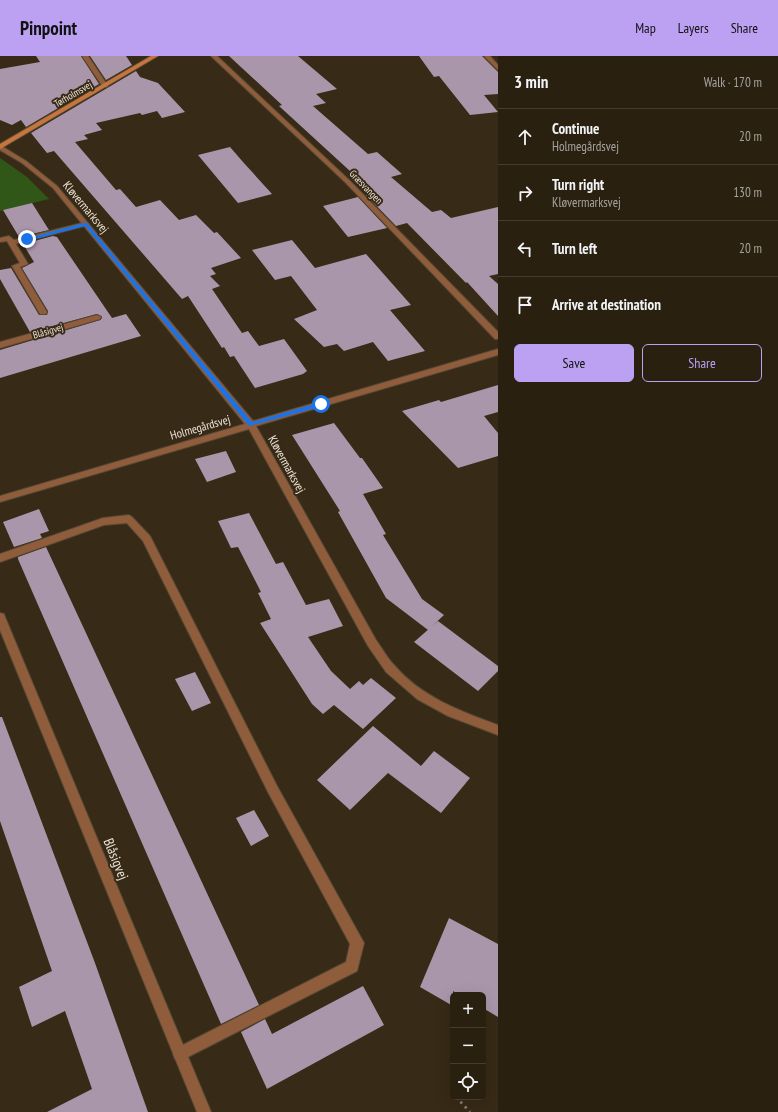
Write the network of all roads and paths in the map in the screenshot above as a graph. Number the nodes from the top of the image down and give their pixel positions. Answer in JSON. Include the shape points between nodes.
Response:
{"nodes":[{"id":1,"x":85,"y":56,"type":"edge"},
{"id":2,"x":155,"y":56,"type":"edge"},
{"id":3,"x":214,"y":56,"type":"edge"},
{"id":4,"x":487,"y":56,"type":"edge"},
{"id":5,"x":498,"y":68,"type":"edge"},
{"id":6,"x":105,"y":86,"type":"junction"},
{"id":7,"x":0,"y":147,"type":"edge"},
{"id":8,"x":86,"y":224,"type":"junction"},
{"id":9,"x":0,"y":240,"type":"edge"},
{"id":10,"x":12,"y":243,"type":"junction"},
{"id":11,"x":43,"y":312,"type":"dead end"},
{"id":12,"x":97,"y":317,"type":"dead end"},
{"id":13,"x":498,"y":337,"type":"edge"},
{"id":14,"x":0,"y":345,"type":"edge"},
{"id":15,"x":498,"y":352,"type":"edge"},
{"id":16,"x":251,"y":425,"type":"junction"},
{"id":17,"x":0,"y":498,"type":"edge"},
{"id":18,"x":0,"y":558,"type":"edge"},
{"id":19,"x":0,"y":618,"type":"edge"},
{"id":20,"x":498,"y":730,"type":"edge"},
{"id":21,"x":180,"y":1054,"type":"junction"},
{"id":22,"x":459,"y":1100,"type":"edge"},
{"id":23,"x":204,"y":1112,"type":"edge"},
{"id":24,"x":470,"y":1112,"type":"edge"}],
"edges":[{"from":1,"to":6,"type":"street"},
{"from":2,"to":6,"type":"street","name":"Tørholmsvej"},
{"from":3,"to":13,"type":"street","name":"Græsvangen","via":[[347,181]]},
{"from":4,"to":5,"type":"street"},
{"from":6,"to":7,"type":"street","name":"Tørholmsvej"},
{"from":7,"to":8,"type":"street","name":"Kløvermarksvej","via":[[41,174]]},
{"from":8,"to":10,"type":"street"},
{"from":8,"to":16,"type":"street","name":"Kløvermarksvej"},
{"from":9,"to":10,"type":"street","via":[[9,238]]},
{"from":10,"to":11,"type":"street","via":[[24,264],[16,266]]},
{"from":12,"to":14,"type":"street","name":"Blåsigvej"},
{"from":15,"to":16,"type":"street","name":"Holmegårdsvej"},
{"from":16,"to":17,"type":"street","name":"Holmegårdsvej"},
{"from":16,"to":20,"type":"street","name":"Kløvermarksvej","via":[[372,643],[390,669],[421,696],[452,713]]},
{"from":18,"to":21,"type":"street","via":[[103,522],[129,519],[147,539],[273,790],[357,943],[352,966]]},
{"from":19,"to":21,"type":"street","name":"Blåsigvej"},
{"from":21,"to":23,"type":"street","name":"Blåsigvej"},
{"from":22,"to":24,"type":"path"}]}
